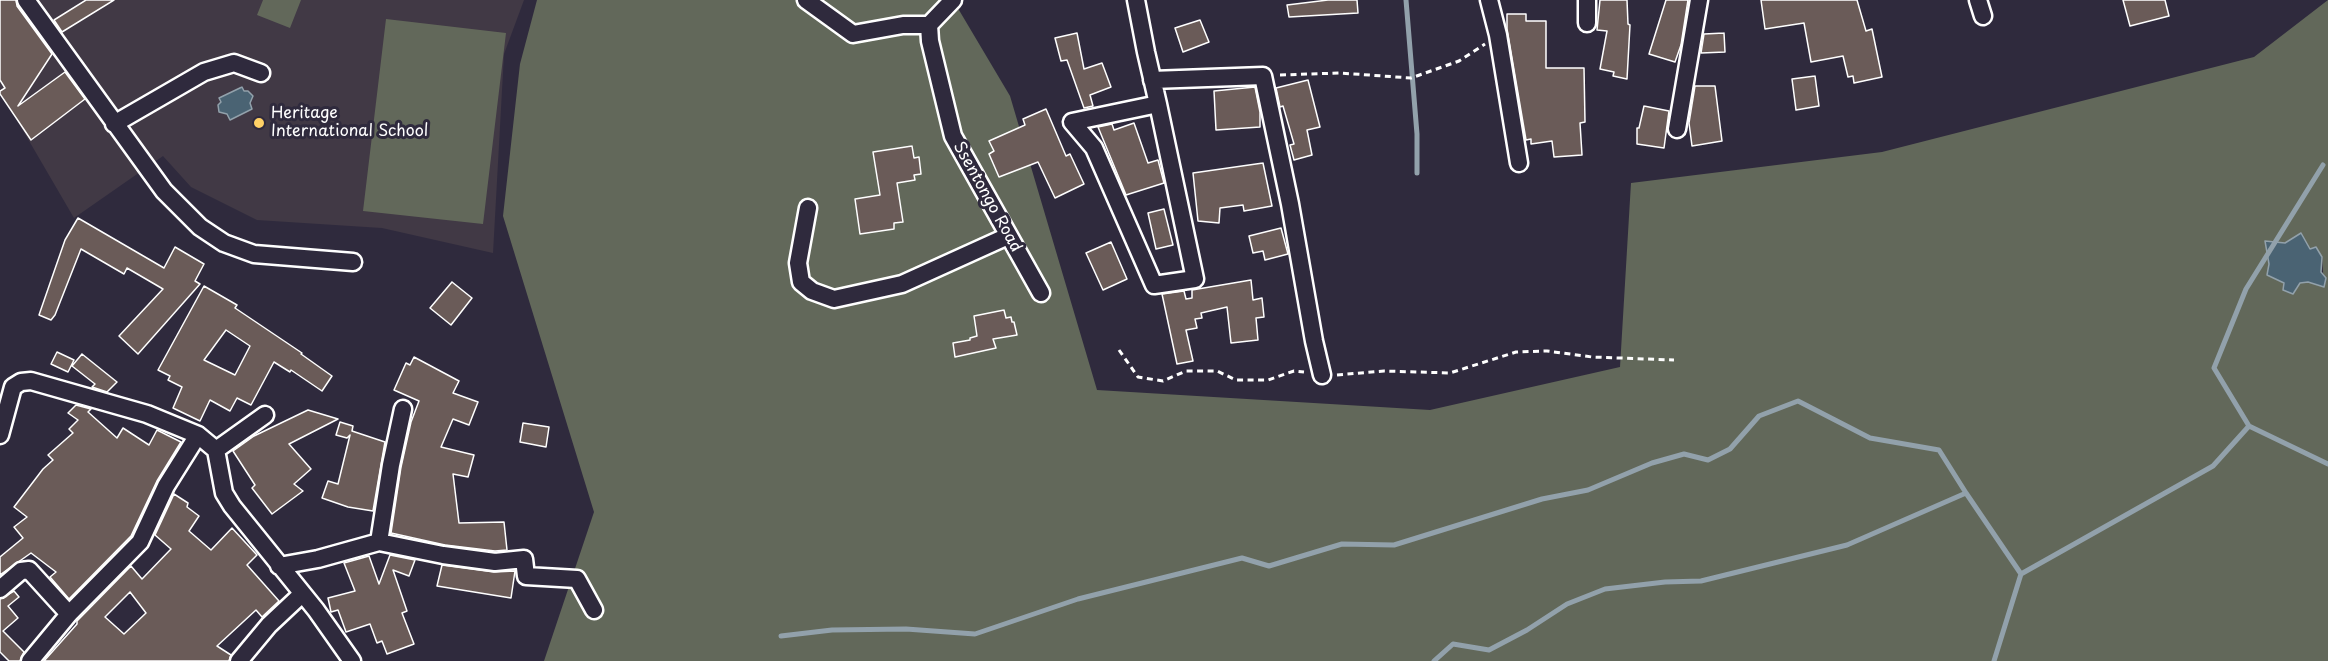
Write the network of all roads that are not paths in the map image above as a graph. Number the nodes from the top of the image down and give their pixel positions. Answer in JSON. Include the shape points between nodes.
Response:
{"nodes":[{"id":1,"x":26,"y":0,"type":"edge"},
{"id":2,"x":806,"y":0,"type":"edge"},
{"id":3,"x":953,"y":0,"type":"edge"},
{"id":4,"x":1137,"y":0,"type":"edge"},
{"id":5,"x":1489,"y":0,"type":"edge"},
{"id":6,"x":1587,"y":0,"type":"edge"},
{"id":7,"x":1699,"y":0,"type":"edge"},
{"id":8,"x":1978,"y":0,"type":"edge"},
{"id":9,"x":1983,"y":16,"type":"dead end"},
{"id":10,"x":1587,"y":23,"type":"dead end"},
{"id":11,"x":929,"y":25,"type":"junction"},
{"id":12,"x":261,"y":73,"type":"dead end"},
{"id":13,"x":1152,"y":80,"type":"junction"},
{"id":14,"x":1158,"y":104,"type":"junction"},
{"id":15,"x":114,"y":124,"type":"junction"},
{"id":16,"x":1677,"y":129,"type":"dead end"},
{"id":17,"x":1519,"y":163,"type":"dead end"},
{"id":18,"x":808,"y":208,"type":"dead end"},
{"id":19,"x":1008,"y":236,"type":"junction"},
{"id":20,"x":354,"y":262,"type":"dead end"},
{"id":21,"x":1041,"y":293,"type":"dead end"},
{"id":22,"x":1322,"y":375,"type":"road end"},
{"id":23,"x":403,"y":409,"type":"dead end"},
{"id":24,"x":265,"y":415,"type":"dead end"},
{"id":25,"x":0,"y":435,"type":"edge"},
{"id":26,"x":198,"y":435,"type":"junction"},
{"id":27,"x":216,"y":450,"type":"junction"},
{"id":28,"x":379,"y":542,"type":"junction"},
{"id":29,"x":279,"y":566,"type":"junction"},
{"id":30,"x":0,"y":589,"type":"edge"},
{"id":31,"x":302,"y":594,"type":"junction"},
{"id":32,"x":594,"y":610,"type":"dead end"},
{"id":33,"x":69,"y":614,"type":"junction"},
{"id":34,"x":30,"y":661,"type":"edge"},
{"id":35,"x":238,"y":661,"type":"edge"},
{"id":36,"x":352,"y":661,"type":"edge"}],
"edges":[{"from":1,"to":15,"type":"street"},
{"from":2,"to":11,"type":"street","via":[[853,34],[903,25]]},
{"from":3,"to":11,"type":"street"},
{"from":4,"to":13,"type":"street"},
{"from":5,"to":17,"type":"street"},
{"from":6,"to":10,"type":"street"},
{"from":7,"to":16,"type":"street"},
{"from":8,"to":9,"type":"street"},
{"from":11,"to":19,"type":"street","name":"Ssentongo Road","via":[[953,136]]},
{"from":12,"to":15,"type":"street","via":[[234,63],[204,72]]},
{"from":13,"to":14,"type":"street"},
{"from":13,"to":22,"type":"street","via":[[1263,76]]},
{"from":14,"to":14,"type":"street","via":[[1195,279],[1154,285],[1094,148],[1072,122]]},
{"from":15,"to":20,"type":"street","via":[[164,191],[200,227],[224,243],[254,254]]},
{"from":18,"to":19,"type":"street","via":[[798,263],[801,282],[834,299],[902,284]]},
{"from":19,"to":21,"type":"street","name":"Ssentongo Road"},
{"from":23,"to":28,"type":"street"},
{"from":24,"to":27,"type":"street"},
{"from":25,"to":26,"type":"street","via":[[13,387],[31,381],[147,414]]},
{"from":26,"to":27,"type":"street"},
{"from":26,"to":33,"type":"street","via":[[166,486],[140,542]]},
{"from":27,"to":29,"type":"street","via":[[224,493]]},
{"from":28,"to":29,"type":"street"},
{"from":28,"to":32,"type":"street","via":[[495,562],[524,559],[526,576],[577,579]]},
{"from":29,"to":31,"type":"street"},
{"from":30,"to":33,"type":"street","via":[[21,571],[29,570]]},
{"from":31,"to":35,"type":"street"},
{"from":31,"to":36,"type":"street"},
{"from":33,"to":34,"type":"street"}]}
